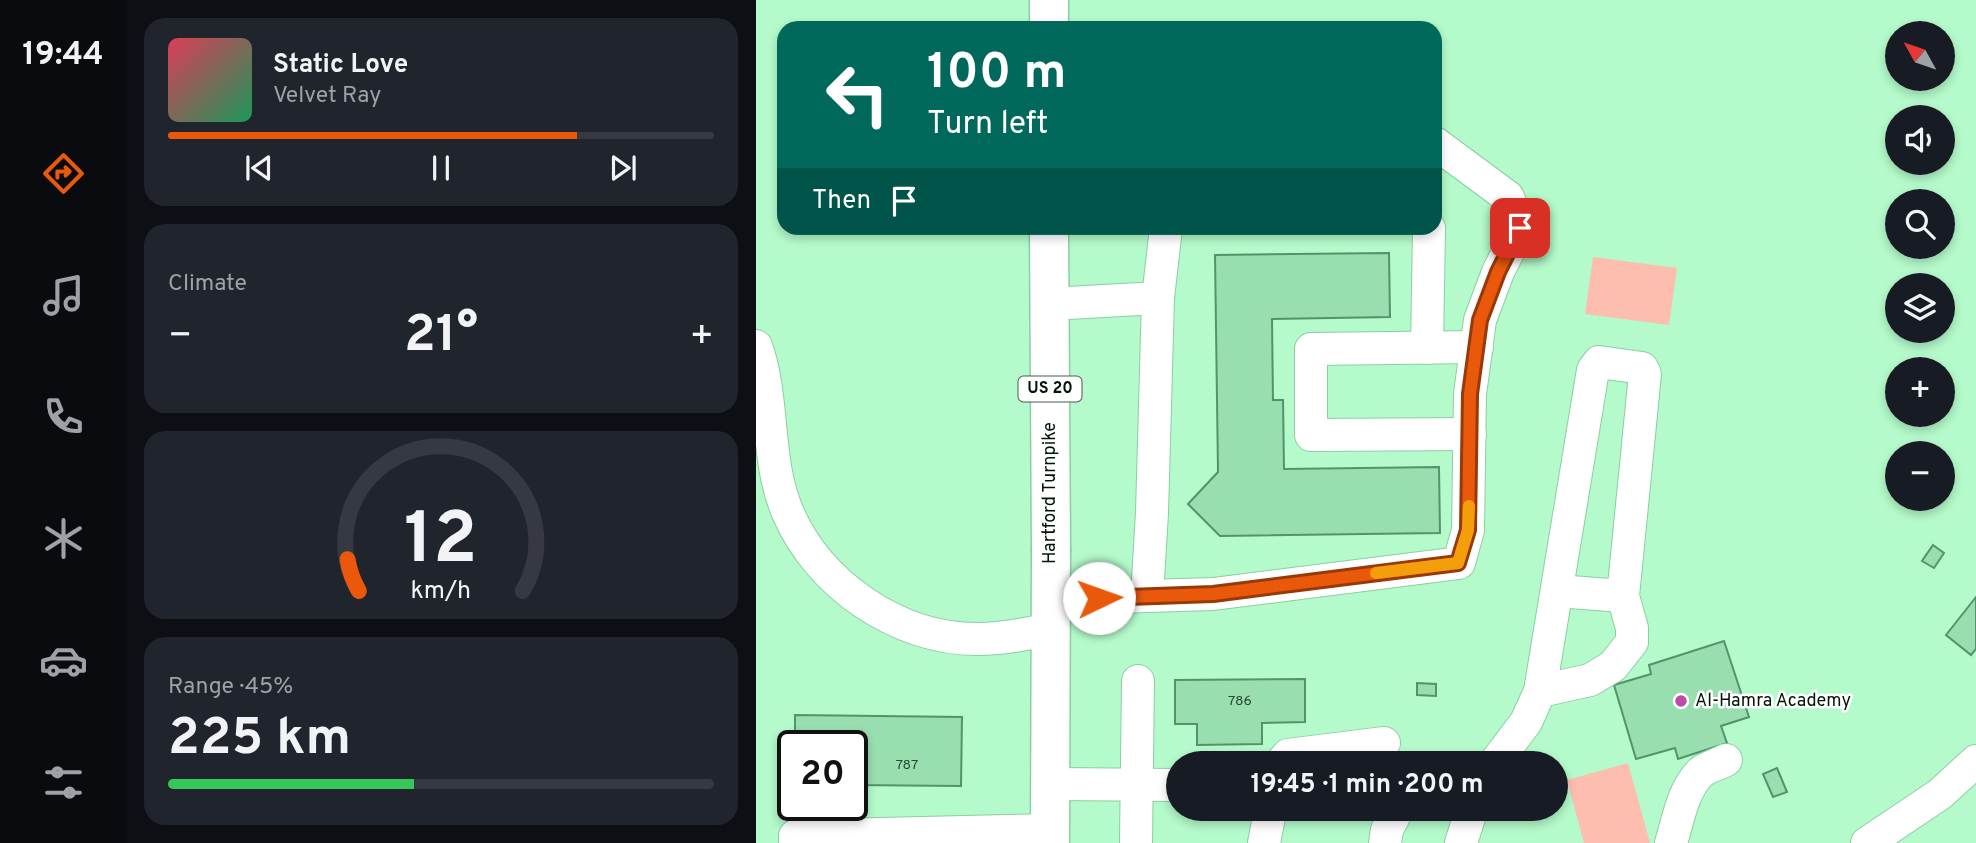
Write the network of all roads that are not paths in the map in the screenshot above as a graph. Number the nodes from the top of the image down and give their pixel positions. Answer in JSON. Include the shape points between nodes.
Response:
{"nodes":[{"id":1,"x":1049,"y":0,"type":"edge"},
{"id":2,"x":1049,"y":21,"type":"edge"},
{"id":3,"x":1442,"y":148,"type":"edge"},
{"id":4,"x":1049,"y":235,"type":"edge"},
{"id":5,"x":1165,"y":235,"type":"edge"},
{"id":6,"x":1429,"y":235,"type":"edge"},
{"id":7,"x":1158,"y":298,"type":"junction"},
{"id":8,"x":1049,"y":304,"type":"junction"},
{"id":9,"x":756,"y":346,"type":"edge"},
{"id":10,"x":1477,"y":347,"type":"junction"},
{"id":11,"x":1427,"y":348,"type":"junction"},
{"id":12,"x":1470,"y":434,"type":"junction"},
{"id":13,"x":1557,"y":591,"type":"junction"},
{"id":14,"x":1147,"y":596,"type":"junction"},
{"id":15,"x":1623,"y":596,"type":"junction"},
{"id":16,"x":1051,"y":614,"type":"junction"},
{"id":17,"x":1138,"y":681,"type":"dead end"},
{"id":18,"x":1540,"y":691,"type":"junction"},
{"id":19,"x":1384,"y":743,"type":"dead end"},
{"id":20,"x":1320,"y":751,"type":"edge"},
{"id":21,"x":1504,"y":751,"type":"edge"},
{"id":22,"x":1726,"y":760,"type":"dead end"},
{"id":23,"x":1976,"y":761,"type":"edge"},
{"id":24,"x":1051,"y":784,"type":"junction"},
{"id":25,"x":1166,"y":785,"type":"edge"},
{"id":26,"x":1136,"y":786,"type":"junction"},
{"id":27,"x":1268,"y":821,"type":"edge"},
{"id":28,"x":1391,"y":821,"type":"edge"},
{"id":29,"x":1468,"y":821,"type":"edge"},
{"id":30,"x":1050,"y":836,"type":"edge"},
{"id":31,"x":795,"y":843,"type":"edge"},
{"id":32,"x":1136,"y":843,"type":"edge"},
{"id":33,"x":1264,"y":843,"type":"edge"},
{"id":34,"x":1385,"y":843,"type":"edge"},
{"id":35,"x":1461,"y":843,"type":"edge"},
{"id":36,"x":1671,"y":843,"type":"edge"},
{"id":37,"x":1867,"y":843,"type":"edge"}],
"edges":[{"from":1,"to":2,"type":"main road"},
{"from":3,"to":10,"type":"street","via":[[1508,197],[1520,228],[1480,320]]},
{"from":4,"to":8,"type":"main road","name":"Hartford Turnpike","number":"US 20"},
{"from":5,"to":7,"type":"street"},
{"from":6,"to":11,"type":"street"},
{"from":7,"to":8,"type":"street"},
{"from":7,"to":14,"type":"street"},
{"from":8,"to":16,"type":"main road","name":"Hartford Turnpike","number":"US 20"},
{"from":9,"to":16,"type":"street","via":[[764,368],[775,467],[787,512],[809,550],[839,586],[869,607],[934,634],[1007,637]]},
{"from":10,"to":11,"type":"street"},
{"from":10,"to":12,"type":"street"},
{"from":11,"to":12,"type":"street","via":[[1311,349],[1311,435]]},
{"from":12,"to":14,"type":"street","via":[[1468,530],[1458,563],[1213,594]]},
{"from":13,"to":15,"type":"street"},
{"from":13,"to":15,"type":"street","via":[[1593,370],[1598,362],[1642,368],[1645,374]]},
{"from":13,"to":18,"type":"street"},
{"from":14,"to":16,"type":"street"},
{"from":15,"to":18,"type":"street","via":[[1632,642],[1613,666],[1590,680]]},
{"from":16,"to":24,"type":"main road","name":"Hartford Turnpike","number":"US 20"},
{"from":17,"to":26,"type":"street"},
{"from":18,"to":21,"type":"street","via":[[1526,722]]},
{"from":19,"to":20,"type":"street"},
{"from":22,"to":36,"type":"street","via":[[1702,771],[1692,785]]},
{"from":23,"to":37,"type":"street","via":[[1940,794]]},
{"from":24,"to":26,"type":"street"},
{"from":24,"to":30,"type":"main road","name":"Hartford Turnpike","number":"US 20"},
{"from":25,"to":26,"type":"street"},
{"from":26,"to":32,"type":"street"},
{"from":27,"to":33,"type":"street"},
{"from":28,"to":34,"type":"street"},
{"from":29,"to":35,"type":"street"},
{"from":30,"to":31,"type":"street","via":[[795,836]]}]}
